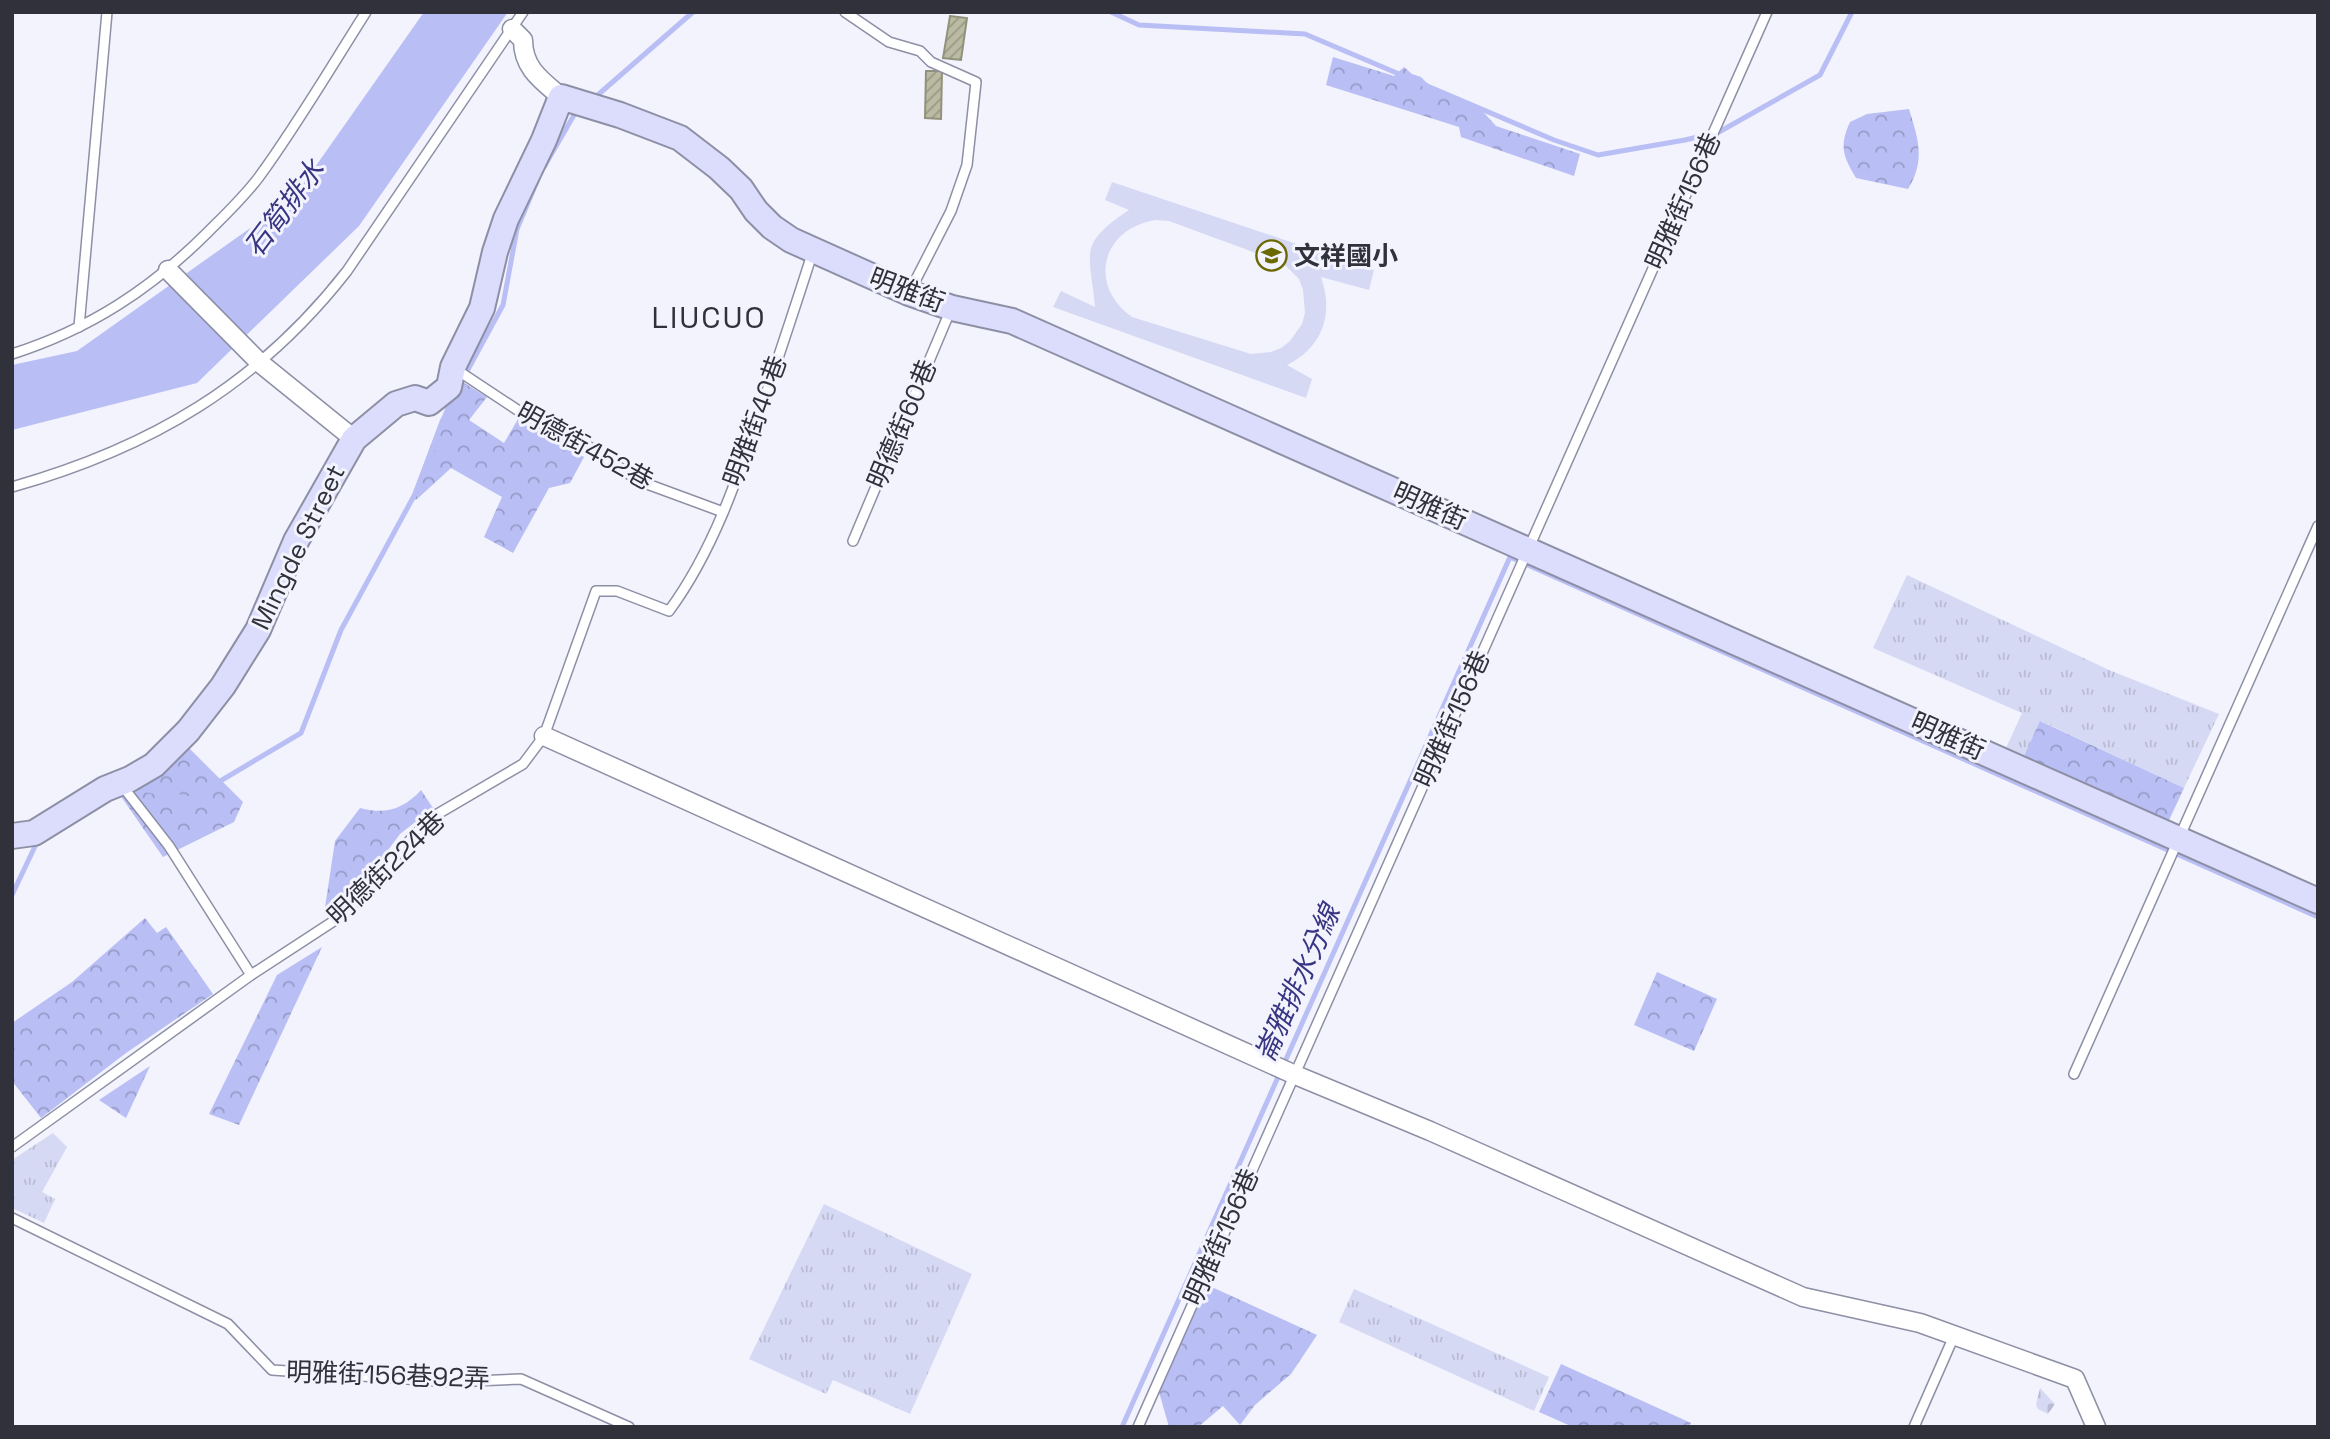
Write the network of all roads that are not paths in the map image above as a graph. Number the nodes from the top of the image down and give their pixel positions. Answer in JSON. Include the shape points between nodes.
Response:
{"nodes":[{"id":1,"x":107,"y":12,"type":"edge"},
{"id":2,"x":366,"y":12,"type":"edge"},
{"id":3,"x":523,"y":12,"type":"edge"},
{"id":4,"x":845,"y":12,"type":"edge"},
{"id":5,"x":1767,"y":12,"type":"edge"},
{"id":6,"x":512,"y":29,"type":"junction"},
{"id":7,"x":561,"y":97,"type":"junction"},
{"id":8,"x":813,"y":251,"type":"junction"},
{"id":9,"x":168,"y":270,"type":"junction"},
{"id":10,"x":909,"y":293,"type":"junction"},
{"id":11,"x":952,"y":308,"type":"junction"},
{"id":12,"x":79,"y":327,"type":"junction"},
{"id":13,"x":12,"y":354,"type":"edge"},
{"id":14,"x":260,"y":363,"type":"junction"},
{"id":15,"x":453,"y":367,"type":"junction"},
{"id":16,"x":354,"y":439,"type":"junction"},
{"id":17,"x":12,"y":487,"type":"edge"},
{"id":18,"x":723,"y":512,"type":"junction"},
{"id":19,"x":2318,"y":526,"type":"edge"},
{"id":20,"x":853,"y":541,"type":"dead end"},
{"id":21,"x":1528,"y":550,"type":"junction"},
{"id":22,"x":544,"y":736,"type":"junction"},
{"id":23,"x":120,"y":783,"type":"junction"},
{"id":24,"x":12,"y":836,"type":"edge"},
{"id":25,"x":2178,"y":839,"type":"junction"},
{"id":26,"x":2318,"y":901,"type":"edge"},
{"id":27,"x":251,"y":975,"type":"junction"},
{"id":28,"x":1293,"y":1074,"type":"junction"},
{"id":29,"x":2074,"y":1074,"type":"dead end"},
{"id":30,"x":12,"y":1147,"type":"edge"},
{"id":31,"x":12,"y":1218,"type":"edge"},
{"id":32,"x":1954,"y":1336,"type":"junction"},
{"id":33,"x":629,"y":1427,"type":"edge"},
{"id":34,"x":1138,"y":1427,"type":"edge"},
{"id":35,"x":1913,"y":1427,"type":"edge"},
{"id":36,"x":2096,"y":1427,"type":"edge"}],
"edges":[{"from":1,"to":12,"type":"lane"},
{"from":2,"to":9,"type":"lane","via":[[259,176]]},
{"from":3,"to":6,"type":"lane"},
{"from":4,"to":10,"type":"lane","via":[[889,42],[920,51],[931,62],[976,82],[967,165],[951,211]]},
{"from":5,"to":21,"type":"lane","name":"明雅街156巷"},
{"from":6,"to":7,"type":"street","via":[[523,40],[532,72]]},
{"from":6,"to":14,"type":"lane","via":[[347,271]]},
{"from":7,"to":8,"type":"street","name":"明雅街","via":[[680,138],[734,182],[772,227]]},
{"from":7,"to":15,"type":"street","name":"Mingde Street","via":[[506,219],[482,308]]},
{"from":8,"to":10,"type":"street","name":"明雅街"},
{"from":8,"to":18,"type":"lane","name":"明雅街40巷"},
{"from":9,"to":12,"type":"lane"},
{"from":9,"to":14,"type":"street"},
{"from":10,"to":11,"type":"street","name":"明雅街"},
{"from":11,"to":20,"type":"lane","name":"明德街60巷"},
{"from":11,"to":21,"type":"street","name":"明雅街","via":[[1012,321]]},
{"from":12,"to":13,"type":"lane"},
{"from":14,"to":16,"type":"street"},
{"from":14,"to":17,"type":"lane","via":[[145,437]]},
{"from":15,"to":16,"type":"street","name":"Mingde Street","via":[[449,387],[440,396],[429,403],[415,398],[396,404]]},
{"from":15,"to":18,"type":"lane","name":"明德街452巷","via":[[528,417],[591,447],[639,481]]},
{"from":16,"to":23,"type":"street","name":"Mingde Street","via":[[296,541],[258,630],[223,686],[154,765]]},
{"from":18,"to":22,"type":"lane","name":"明德街224巷","via":[[685,588],[668,611],[617,591],[596,591]]},
{"from":19,"to":25,"type":"lane"},
{"from":21,"to":25,"type":"street","name":"明雅街"},
{"from":21,"to":28,"type":"lane","name":"明雅街156巷"},
{"from":22,"to":27,"type":"lane","name":"明德街224巷","via":[[523,764],[429,819],[343,915]]},
{"from":22,"to":28,"type":"street"},
{"from":23,"to":24,"type":"street","name":"Mingde Street","via":[[34,833]]},
{"from":23,"to":27,"type":"lane","via":[[169,846]]},
{"from":25,"to":26,"type":"street","name":"明雅街"},
{"from":25,"to":29,"type":"lane"},
{"from":27,"to":30,"type":"lane","name":"明德街224巷"},
{"from":28,"to":32,"type":"street","via":[[1803,1297],[1920,1323]]},
{"from":28,"to":34,"type":"lane","name":"明雅街156巷"},
{"from":31,"to":33,"type":"lane","name":"明雅街156巷92弄","via":[[228,1324],[272,1370],[452,1382],[521,1379]]},
{"from":32,"to":35,"type":"lane"},
{"from":32,"to":36,"type":"street","via":[[2075,1380]]}]}
